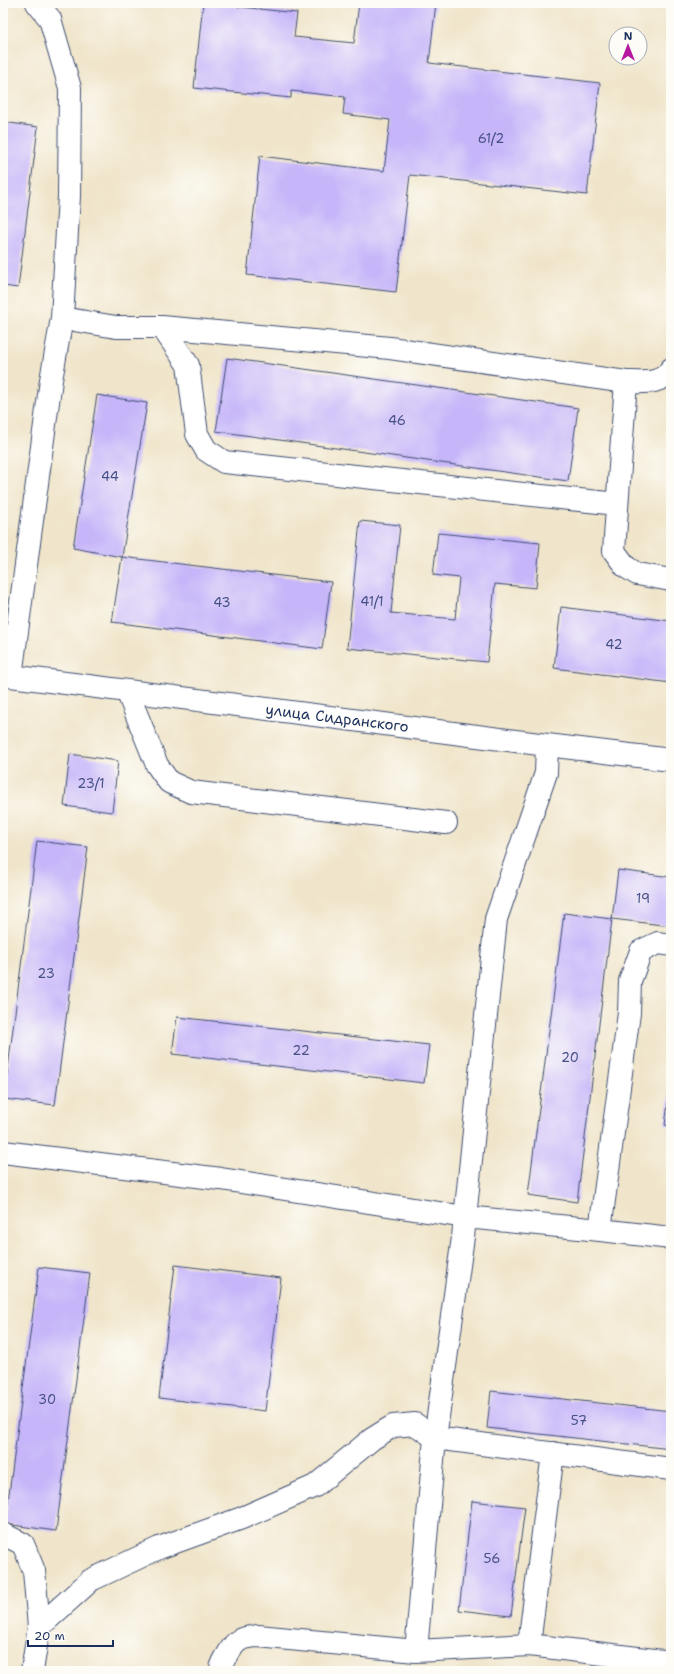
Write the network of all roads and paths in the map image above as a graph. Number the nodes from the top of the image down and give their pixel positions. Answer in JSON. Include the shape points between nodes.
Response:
{"nodes":[{"id":1,"x":37,"y":3,"type":"edge"},
{"id":2,"x":62,"y":318,"type":"junction"},
{"id":3,"x":162,"y":327,"type":"junction"},
{"id":4,"x":671,"y":369,"type":"edge"},
{"id":5,"x":626,"y":382,"type":"junction"},
{"id":6,"x":617,"y":504,"type":"junction"},
{"id":7,"x":671,"y":580,"type":"edge"},
{"id":8,"x":7,"y":676,"type":"edge"},
{"id":9,"x":127,"y":691,"type":"junction"},
{"id":10,"x":547,"y":745,"type":"junction"},
{"id":11,"x":671,"y":760,"type":"edge"},
{"id":12,"x":446,"y":823,"type":"dead end"},
{"id":13,"x":671,"y":945,"type":"edge"},
{"id":14,"x":3,"y":1152,"type":"edge"},
{"id":15,"x":465,"y":1217,"type":"junction"},
{"id":16,"x":600,"y":1230,"type":"junction"},
{"id":17,"x":671,"y":1238,"type":"edge"},
{"id":18,"x":435,"y":1438,"type":"junction"},
{"id":19,"x":553,"y":1453,"type":"junction"},
{"id":20,"x":671,"y":1469,"type":"edge"},
{"id":21,"x":3,"y":1534,"type":"edge"},
{"id":22,"x":39,"y":1627,"type":"junction"},
{"id":23,"x":529,"y":1645,"type":"junction"},
{"id":24,"x":416,"y":1651,"type":"junction"},
{"id":25,"x":671,"y":1662,"type":"edge"},
{"id":26,"x":32,"y":1671,"type":"edge"},
{"id":27,"x":220,"y":1671,"type":"edge"}],
"edges":[{"from":1,"to":2,"type":"street","via":[[50,19],[70,88],[69,196]]},
{"from":2,"to":3,"type":"street","via":[[116,326]]},
{"from":2,"to":8,"type":"street"},
{"from":3,"to":5,"type":"street","via":[[390,348]]},
{"from":3,"to":6,"type":"street","via":[[188,365],[197,434],[206,450],[224,462]]},
{"from":4,"to":5,"type":"street","via":[[668,375],[657,381]]},
{"from":5,"to":6,"type":"street"},
{"from":6,"to":7,"type":"street","via":[[614,551],[626,567],[637,574]]},
{"from":8,"to":9,"type":"street","name":"улица Сидранского"},
{"from":9,"to":10,"type":"street","name":"улица Сидранского"},
{"from":9,"to":12,"type":"street","via":[[157,765],[169,782],[191,792]]},
{"from":10,"to":11,"type":"street","name":"улица Сидранского"},
{"from":10,"to":15,"type":"street","via":[[546,773],[496,919]]},
{"from":13,"to":16,"type":"street","via":[[658,943],[641,951],[630,981],[629,1013]]},
{"from":14,"to":15,"type":"street","via":[[221,1179]]},
{"from":15,"to":16,"type":"street"},
{"from":15,"to":18,"type":"street"},
{"from":16,"to":17,"type":"street"},
{"from":18,"to":19,"type":"street"},
{"from":18,"to":22,"type":"street","via":[[415,1424],[393,1426],[372,1439],[314,1486],[242,1518],[159,1548],[91,1580]]},
{"from":18,"to":24,"type":"street"},
{"from":19,"to":20,"type":"street"},
{"from":19,"to":23,"type":"street"},
{"from":21,"to":22,"type":"street","via":[[23,1544],[34,1571]]},
{"from":22,"to":26,"type":"street"},
{"from":23,"to":24,"type":"street"},
{"from":23,"to":25,"type":"street"},
{"from":24,"to":27,"type":"street","via":[[258,1636],[234,1643]]}]}
